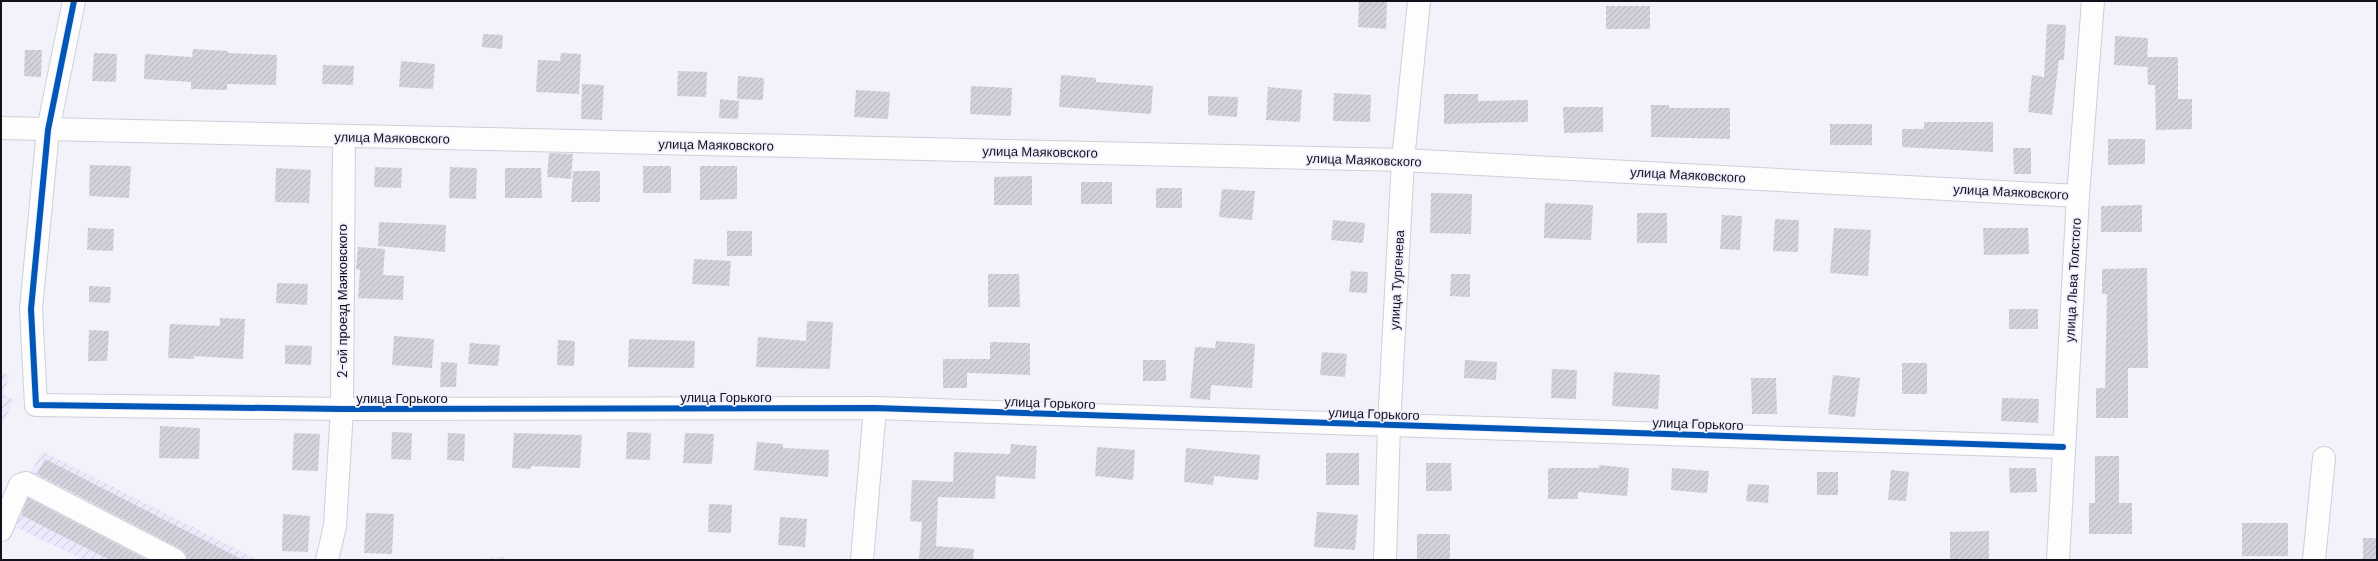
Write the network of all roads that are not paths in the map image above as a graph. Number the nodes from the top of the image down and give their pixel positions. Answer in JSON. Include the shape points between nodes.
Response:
{"nodes":[{"id":1,"x":74,"y":1,"type":"edge"},
{"id":2,"x":1420,"y":1,"type":"edge"},
{"id":3,"x":2093,"y":1,"type":"edge"},
{"id":4,"x":1,"y":128,"type":"edge"},
{"id":5,"x":48,"y":130,"type":"junction"},
{"id":6,"x":344,"y":137,"type":"junction"},
{"id":7,"x":1403,"y":160,"type":"junction"},
{"id":8,"x":2078,"y":196,"type":"junction"},
{"id":9,"x":875,"y":408,"type":"junction"},
{"id":10,"x":342,"y":409,"type":"junction"},
{"id":11,"x":1389,"y":425,"type":"junction"},
{"id":12,"x":2063,"y":448,"type":"junction"},
{"id":13,"x":2324,"y":458,"type":"dead end"},
{"id":14,"x":1,"y":530,"type":"edge"},
{"id":15,"x":175,"y":560,"type":"edge"},
{"id":16,"x":327,"y":560,"type":"edge"},
{"id":17,"x":862,"y":560,"type":"edge"},
{"id":18,"x":1385,"y":560,"type":"edge"},
{"id":19,"x":2058,"y":560,"type":"edge"},
{"id":20,"x":2314,"y":560,"type":"edge"}],
"edges":[{"from":1,"to":5,"type":"street"},
{"from":2,"to":7,"type":"street","name":"улица Тургенева"},
{"from":3,"to":8,"type":"street","name":"улица Льва Толстого"},
{"from":4,"to":5,"type":"street","name":"улица Маяковского"},
{"from":5,"to":6,"type":"street","name":"улица Маяковского"},
{"from":5,"to":10,"type":"street","name":"улица Горького","via":[[31,309],[36,405]]},
{"from":6,"to":7,"type":"street","name":"улица Маяковского"},
{"from":6,"to":10,"type":"street","name":"2-ой проезд Маяковского"},
{"from":7,"to":8,"type":"street","name":"улица Маяковского"},
{"from":7,"to":11,"type":"street","name":"улица Тургенева"},
{"from":8,"to":12,"type":"street","name":"улица Льва Толстого"},
{"from":9,"to":10,"type":"street","name":"улица Горького"},
{"from":9,"to":11,"type":"street","name":"улица Горького"},
{"from":9,"to":17,"type":"street"},
{"from":10,"to":16,"type":"street","name":"2-ой проезд Маяковского","via":[[335,526]]},
{"from":11,"to":12,"type":"street","name":"улица Горького"},
{"from":11,"to":18,"type":"street","name":"улица Тургенева"},
{"from":12,"to":19,"type":"street","name":"улица Льва Толстого"},
{"from":13,"to":20,"type":"street"},
{"from":14,"to":15,"type":"street","via":[[20,485],[26,483]]}]}
